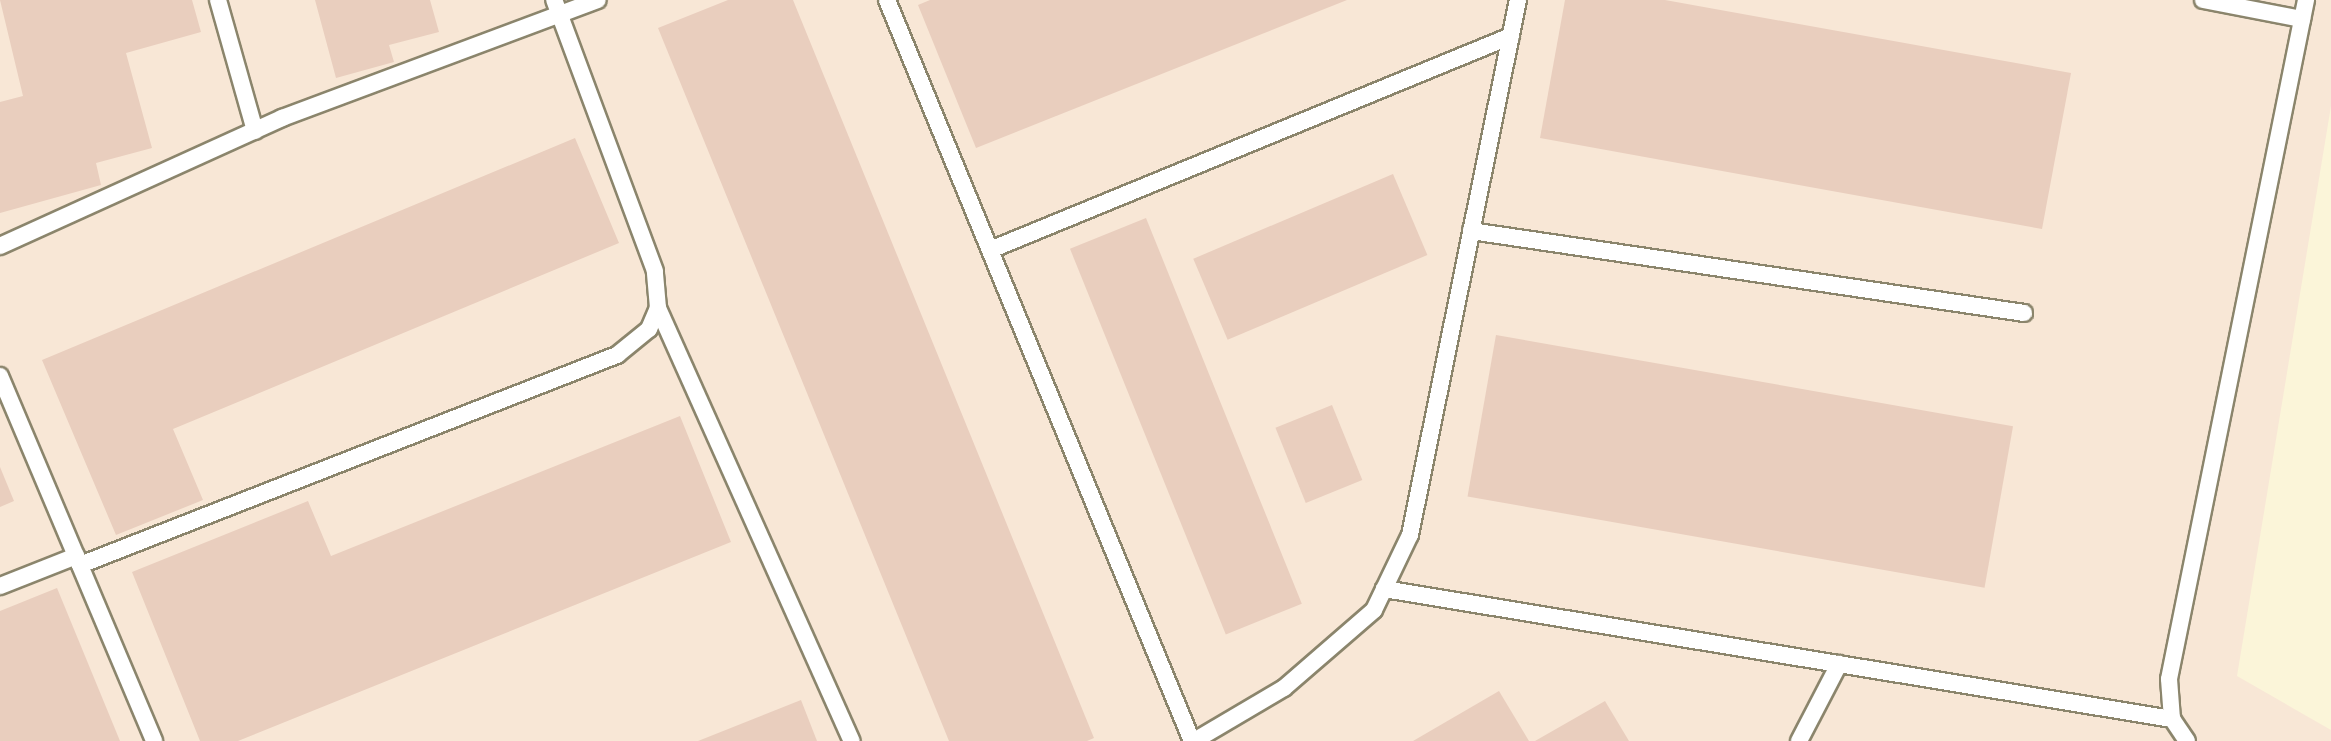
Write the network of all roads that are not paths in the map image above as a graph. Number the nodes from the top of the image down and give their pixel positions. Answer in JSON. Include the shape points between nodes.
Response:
{"nodes":[{"id":1,"x":218,"y":0,"type":"edge"},
{"id":2,"x":598,"y":0,"type":"edge"},
{"id":3,"x":887,"y":0,"type":"edge"},
{"id":4,"x":1518,"y":0,"type":"edge"},
{"id":5,"x":2203,"y":0,"type":"edge"},
{"id":6,"x":2306,"y":0,"type":"edge"},
{"id":7,"x":556,"y":8,"type":"edge"},
{"id":8,"x":2302,"y":19,"type":"junction"},
{"id":9,"x":1511,"y":36,"type":"junction"},
{"id":10,"x":255,"y":131,"type":"junction"},
{"id":11,"x":1471,"y":231,"type":"junction"},
{"id":12,"x":0,"y":246,"type":"edge"},
{"id":13,"x":990,"y":250,"type":"junction"},
{"id":14,"x":658,"y":308,"type":"junction"},
{"id":15,"x":2024,"y":313,"type":"dead end"},
{"id":16,"x":0,"y":376,"type":"edge"},
{"id":17,"x":78,"y":560,"type":"junction"},
{"id":18,"x":0,"y":586,"type":"edge"},
{"id":19,"x":1384,"y":589,"type":"junction"},
{"id":20,"x":1839,"y":664,"type":"junction"},
{"id":21,"x":2172,"y":719,"type":"junction"},
{"id":22,"x":154,"y":741,"type":"edge"},
{"id":23,"x":852,"y":741,"type":"edge"},
{"id":24,"x":1193,"y":741,"type":"edge"},
{"id":25,"x":1799,"y":741,"type":"edge"},
{"id":26,"x":2187,"y":741,"type":"edge"}],
"edges":[{"from":1,"to":10,"type":"lane"},
{"from":2,"to":7,"type":"lane"},
{"from":3,"to":13,"type":"lane"},
{"from":4,"to":9,"type":"lane"},
{"from":5,"to":8,"type":"lane"},
{"from":6,"to":8,"type":"lane"},
{"from":7,"to":10,"type":"lane"},
{"from":7,"to":14,"type":"lane","via":[[655,271]]},
{"from":8,"to":21,"type":"lane","via":[[2169,679]]},
{"from":9,"to":11,"type":"lane"},
{"from":9,"to":13,"type":"lane"},
{"from":10,"to":12,"type":"lane"},
{"from":11,"to":15,"type":"lane"},
{"from":11,"to":19,"type":"lane","via":[[1410,535]]},
{"from":13,"to":24,"type":"lane"},
{"from":14,"to":17,"type":"lane","via":[[649,329],[617,355]]},
{"from":14,"to":23,"type":"lane"},
{"from":16,"to":17,"type":"lane"},
{"from":17,"to":18,"type":"lane"},
{"from":17,"to":22,"type":"lane"},
{"from":19,"to":20,"type":"lane"},
{"from":19,"to":24,"type":"lane","via":[[1374,610],[1284,688]]},
{"from":20,"to":21,"type":"lane"},
{"from":20,"to":25,"type":"lane"},
{"from":21,"to":26,"type":"lane"}]}
